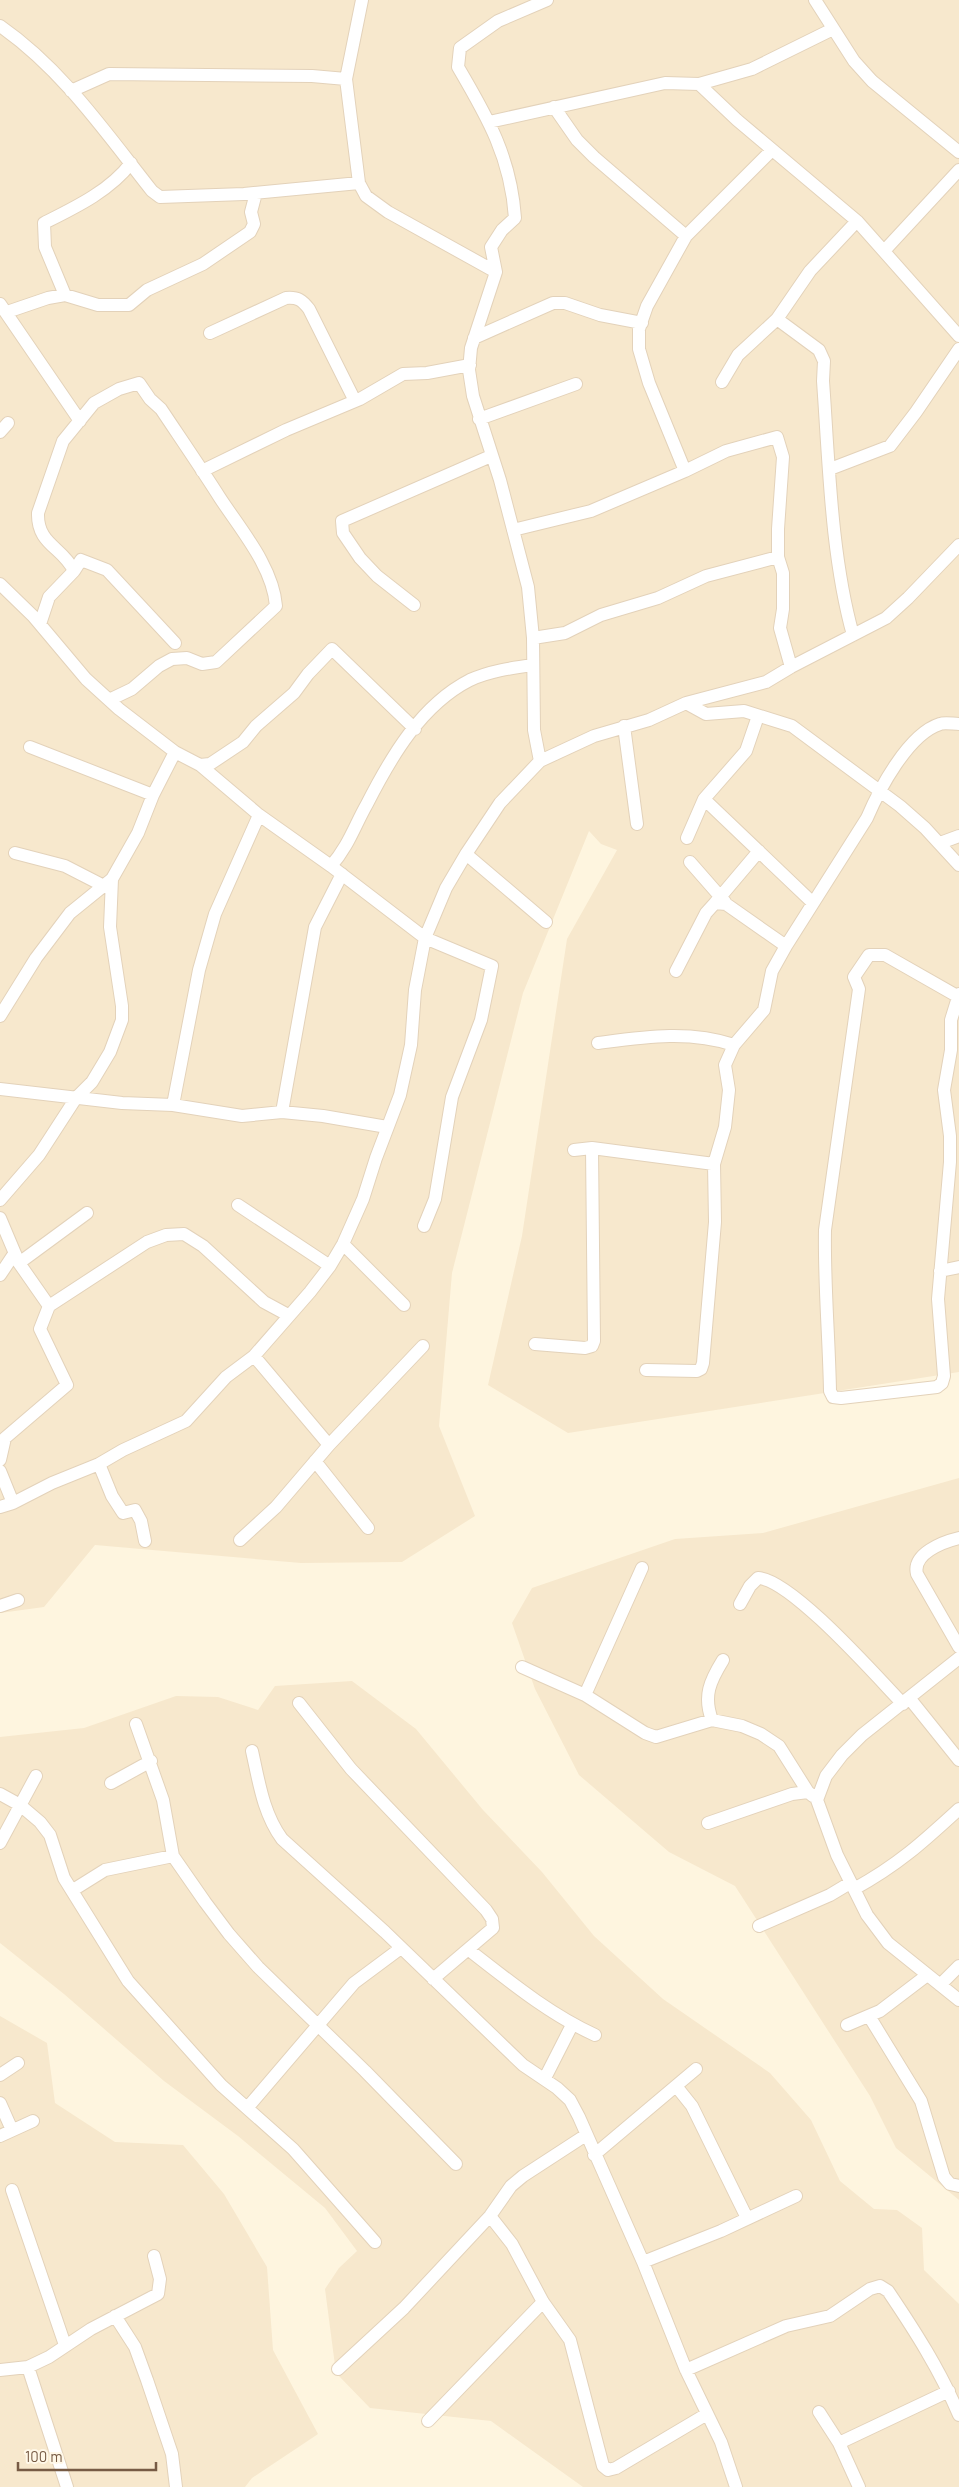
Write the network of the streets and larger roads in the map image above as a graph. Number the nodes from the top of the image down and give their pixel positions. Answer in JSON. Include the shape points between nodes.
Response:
{"nodes":[{"id":1,"x":362,"y":0,"type":"edge"},
{"id":2,"x":548,"y":0,"type":"edge"},
{"id":3,"x":815,"y":0,"type":"edge"},
{"id":4,"x":0,"y":26,"type":"edge"},
{"id":5,"x":833,"y":29,"type":"junction"},
{"id":6,"x":346,"y":79,"type":"junction"},
{"id":7,"x":698,"y":84,"type":"junction"},
{"id":8,"x":71,"y":91,"type":"junction"},
{"id":9,"x":554,"y":107,"type":"junction"},
{"id":10,"x":489,"y":122,"type":"junction"},
{"id":11,"x":772,"y":150,"type":"junction"},
{"id":12,"x":959,"y":152,"type":"edge"},
{"id":13,"x":130,"y":163,"type":"junction"},
{"id":14,"x":959,"y":170,"type":"edge"},
{"id":15,"x":121,"y":176,"type":"junction"},
{"id":16,"x":146,"y":183,"type":"junction"},
{"id":17,"x":359,"y":183,"type":"junction"},
{"id":18,"x":256,"y":193,"type":"junction"},
{"id":19,"x":857,"y":221,"type":"junction"},
{"id":20,"x":686,"y":236,"type":"junction"},
{"id":21,"x":884,"y":251,"type":"junction"},
{"id":22,"x":496,"y":272,"type":"junction"},
{"id":23,"x":66,"y":295,"type":"junction"},
{"id":24,"x":3,"y":308,"type":"edge"},
{"id":25,"x":777,"y":319,"type":"junction"},
{"id":26,"x":642,"y":323,"type":"junction"},
{"id":27,"x":210,"y":333,"type":"dead end"},
{"id":28,"x":959,"y":336,"type":"edge"},
{"id":29,"x":474,"y":338,"type":"junction"},
{"id":30,"x":959,"y":349,"type":"edge"},
{"id":31,"x":470,"y":365,"type":"junction"},
{"id":32,"x":722,"y":382,"type":"dead end"},
{"id":33,"x":576,"y":384,"type":"dead end"},
{"id":34,"x":355,"y":401,"type":"junction"},
{"id":35,"x":479,"y":419,"type":"junction"},
{"id":36,"x":80,"y":421,"type":"junction"},
{"id":37,"x":491,"y":456,"type":"junction"},
{"id":38,"x":830,"y":469,"type":"junction"},
{"id":39,"x":202,"y":470,"type":"junction"},
{"id":40,"x":685,"y":471,"type":"junction"},
{"id":41,"x":513,"y":530,"type":"junction"},
{"id":42,"x":959,"y":545,"type":"edge"},
{"id":43,"x":778,"y":557,"type":"junction"},
{"id":44,"x":74,"y":571,"type":"junction"},
{"id":45,"x":1,"y":586,"type":"edge"},
{"id":46,"x":414,"y":605,"type":"dead end"},
{"id":47,"x":40,"y":624,"type":"junction"},
{"id":48,"x":853,"y":635,"type":"junction"},
{"id":49,"x":533,"y":638,"type":"junction"},
{"id":50,"x":175,"y":642,"type":"dead end"},
{"id":51,"x":533,"y":665,"type":"junction"},
{"id":52,"x":790,"y":667,"type":"junction"},
{"id":53,"x":109,"y":700,"type":"junction"},
{"id":54,"x":686,"y":703,"type":"junction"},
{"id":55,"x":758,"y":716,"type":"junction"},
{"id":56,"x":959,"y":724,"type":"edge"},
{"id":57,"x":624,"y":726,"type":"junction"},
{"id":58,"x":415,"y":729,"type":"junction"},
{"id":59,"x":30,"y":747,"type":"dead end"},
{"id":60,"x":175,"y":752,"type":"junction"},
{"id":61,"x":540,"y":761,"type":"junction"},
{"id":62,"x":200,"y":765,"type":"junction"},
{"id":63,"x":878,"y":791,"type":"junction"},
{"id":64,"x":153,"y":795,"type":"junction"},
{"id":65,"x":704,"y":799,"type":"junction"},
{"id":66,"x":259,"y":815,"type":"junction"},
{"id":67,"x":637,"y":824,"type":"dead end"},
{"id":68,"x":959,"y":836,"type":"edge"},
{"id":69,"x":687,"y":838,"type":"dead end"},
{"id":70,"x":940,"y":843,"type":"junction"},
{"id":71,"x":759,"y":851,"type":"junction"},
{"id":72,"x":15,"y":852,"type":"dead end"},
{"id":73,"x":466,"y":854,"type":"junction"},
{"id":74,"x":690,"y":862,"type":"dead end"},
{"id":75,"x":959,"y":865,"type":"edge"},
{"id":76,"x":331,"y":866,"type":"junction"},
{"id":77,"x":342,"y":874,"type":"junction"},
{"id":78,"x":108,"y":883,"type":"junction"},
{"id":79,"x":720,"y":901,"type":"junction"},
{"id":80,"x":813,"y":903,"type":"junction"},
{"id":81,"x":546,"y":922,"type":"dead end"},
{"id":82,"x":426,"y":938,"type":"junction"},
{"id":83,"x":786,"y":946,"type":"junction"},
{"id":84,"x":676,"y":970,"type":"dead end"},
{"id":85,"x":958,"y":995,"type":"edge"},
{"id":86,"x":0,"y":1016,"type":"edge"},
{"id":87,"x":598,"y":1043,"type":"dead end"},
{"id":88,"x":734,"y":1045,"type":"junction"},
{"id":89,"x":0,"y":1089,"type":"edge"},
{"id":90,"x":76,"y":1098,"type":"junction"},
{"id":91,"x":173,"y":1105,"type":"junction"},
{"id":92,"x":282,"y":1112,"type":"junction"},
{"id":93,"x":387,"y":1127,"type":"junction"},
{"id":94,"x":592,"y":1148,"type":"junction"},
{"id":95,"x":574,"y":1150,"type":"dead end"},
{"id":96,"x":714,"y":1164,"type":"junction"},
{"id":97,"x":0,"y":1200,"type":"edge"},
{"id":98,"x":238,"y":1205,"type":"dead end"},
{"id":99,"x":87,"y":1213,"type":"dead end"},
{"id":100,"x":0,"y":1218,"type":"edge"},
{"id":101,"x":424,"y":1226,"type":"dead end"},
{"id":102,"x":343,"y":1244,"type":"junction"},
{"id":103,"x":17,"y":1259,"type":"junction"},
{"id":104,"x":330,"y":1266,"type":"junction"},
{"id":105,"x":959,"y":1267,"type":"edge"},
{"id":106,"x":940,"y":1271,"type":"junction"},
{"id":107,"x":0,"y":1275,"type":"edge"},
{"id":108,"x":404,"y":1305,"type":"dead end"},
{"id":109,"x":49,"y":1306,"type":"junction"},
{"id":110,"x":288,"y":1315,"type":"junction"},
{"id":111,"x":535,"y":1344,"type":"dead end"},
{"id":112,"x":423,"y":1346,"type":"dead end"},
{"id":113,"x":254,"y":1356,"type":"junction"},
{"id":114,"x":646,"y":1370,"type":"dead end"},
{"id":115,"x":329,"y":1445,"type":"junction"},
{"id":116,"x":0,"y":1460,"type":"edge"},
{"id":117,"x":314,"y":1461,"type":"junction"},
{"id":118,"x":99,"y":1464,"type":"junction"},
{"id":119,"x":0,"y":1471,"type":"edge"},
{"id":120,"x":13,"y":1503,"type":"junction"},
{"id":121,"x":0,"y":1507,"type":"edge"},
{"id":122,"x":368,"y":1528,"type":"dead end"},
{"id":123,"x":959,"y":1538,"type":"edge"},
{"id":124,"x":240,"y":1540,"type":"dead end"},
{"id":125,"x":145,"y":1541,"type":"dead end"},
{"id":126,"x":642,"y":1568,"type":"dead end"},
{"id":127,"x":18,"y":1600,"type":"dead end"},
{"id":128,"x":740,"y":1604,"type":"dead end"},
{"id":129,"x":0,"y":1606,"type":"edge"},
{"id":130,"x":959,"y":1647,"type":"edge"},
{"id":131,"x":959,"y":1658,"type":"edge"},
{"id":132,"x":723,"y":1660,"type":"dead end"},
{"id":133,"x":522,"y":1667,"type":"dead end"},
{"id":134,"x":585,"y":1695,"type":"junction"},
{"id":135,"x":299,"y":1702,"type":"dead end"},
{"id":136,"x":906,"y":1702,"type":"junction"},
{"id":137,"x":712,"y":1720,"type":"junction"},
{"id":138,"x":136,"y":1724,"type":"dead end"},
{"id":139,"x":252,"y":1751,"type":"dead end"},
{"id":140,"x":959,"y":1760,"type":"edge"},
{"id":141,"x":150,"y":1761,"type":"junction"},
{"id":142,"x":36,"y":1776,"type":"dead end"},
{"id":143,"x":111,"y":1783,"type":"dead end"},
{"id":144,"x":0,"y":1794,"type":"edge"},
{"id":145,"x":813,"y":1796,"type":"junction"},
{"id":146,"x":20,"y":1805,"type":"junction"},
{"id":147,"x":959,"y":1809,"type":"edge"},
{"id":148,"x":708,"y":1823,"type":"dead end"},
{"id":149,"x":0,"y":1843,"type":"edge"},
{"id":150,"x":173,"y":1856,"type":"junction"},
{"id":151,"x":852,"y":1886,"type":"junction"},
{"id":152,"x":73,"y":1890,"type":"junction"},
{"id":153,"x":759,"y":1926,"type":"dead end"},
{"id":154,"x":401,"y":1948,"type":"junction"},
{"id":155,"x":469,"y":1950,"type":"junction"},
{"id":156,"x":959,"y":1966,"type":"edge"},
{"id":157,"x":926,"y":1976,"type":"junction"},
{"id":158,"x":433,"y":1979,"type":"junction"},
{"id":159,"x":940,"y":1985,"type":"junction"},
{"id":160,"x":959,"y":2000,"type":"edge"},
{"id":161,"x":868,"y":2016,"type":"junction"},
{"id":162,"x":317,"y":2024,"type":"junction"},
{"id":163,"x":572,"y":2025,"type":"junction"},
{"id":164,"x":847,"y":2025,"type":"dead end"},
{"id":165,"x":595,"y":2035,"type":"dead end"},
{"id":166,"x":18,"y":2063,"type":"dead end"},
{"id":167,"x":696,"y":2069,"type":"dead end"},
{"id":168,"x":0,"y":2075,"type":"edge"},
{"id":169,"x":545,"y":2078,"type":"junction"},
{"id":170,"x":676,"y":2086,"type":"junction"},
{"id":171,"x":0,"y":2104,"type":"edge"},
{"id":172,"x":248,"y":2107,"type":"junction"},
{"id":173,"x":33,"y":2121,"type":"dead end"},
{"id":174,"x":12,"y":2130,"type":"junction"},
{"id":175,"x":586,"y":2135,"type":"junction"},
{"id":176,"x":0,"y":2136,"type":"edge"},
{"id":177,"x":594,"y":2155,"type":"junction"},
{"id":178,"x":456,"y":2164,"type":"dead end"},
{"id":179,"x":959,"y":2186,"type":"edge"},
{"id":180,"x":12,"y":2190,"type":"dead end"},
{"id":181,"x":796,"y":2196,"type":"dead end"},
{"id":182,"x":490,"y":2216,"type":"junction"},
{"id":183,"x":747,"y":2218,"type":"junction"},
{"id":184,"x":375,"y":2242,"type":"dead end"},
{"id":185,"x":154,"y":2256,"type":"dead end"},
{"id":186,"x":643,"y":2262,"type":"junction"},
{"id":187,"x":543,"y":2302,"type":"junction"},
{"id":188,"x":115,"y":2316,"type":"junction"},
{"id":189,"x":65,"y":2346,"type":"junction"},
{"id":190,"x":28,"y":2366,"type":"junction"},
{"id":191,"x":338,"y":2369,"type":"dead end"},
{"id":192,"x":0,"y":2370,"type":"edge"},
{"id":193,"x":686,"y":2370,"type":"junction"},
{"id":194,"x":949,"y":2391,"type":"junction"},
{"id":195,"x":819,"y":2412,"type":"dead end"},
{"id":196,"x":707,"y":2414,"type":"junction"},
{"id":197,"x":959,"y":2415,"type":"edge"},
{"id":198,"x":428,"y":2421,"type":"dead end"},
{"id":199,"x":838,"y":2443,"type":"junction"},
{"id":200,"x":67,"y":2487,"type":"edge"},
{"id":201,"x":176,"y":2487,"type":"edge"},
{"id":202,"x":736,"y":2487,"type":"edge"},
{"id":203,"x":859,"y":2487,"type":"edge"}],
"edges":[{"from":1,"to":6,"type":"street"},
{"from":2,"to":10,"type":"street","via":[[498,22],[460,48],[458,67]]},
{"from":3,"to":5,"type":"street"},
{"from":4,"to":8,"type":"street","via":[[37,56]]},
{"from":5,"to":7,"type":"street","via":[[752,69]]},
{"from":5,"to":12,"type":"street","via":[[872,81]]},
{"from":6,"to":8,"type":"street","via":[[109,74]]},
{"from":6,"to":17,"type":"street"},
{"from":7,"to":9,"type":"street","via":[[665,83]]},
{"from":7,"to":11,"type":"street"},
{"from":8,"to":13,"type":"street"},
{"from":9,"to":10,"type":"street"},
{"from":9,"to":20,"type":"street","via":[[594,158]]},
{"from":10,"to":22,"type":"street","via":[[508,166],[515,218],[491,247]]},
{"from":11,"to":19,"type":"street"},
{"from":11,"to":20,"type":"street"},
{"from":13,"to":15,"type":"street"},
{"from":13,"to":16,"type":"street"},
{"from":14,"to":21,"type":"street"},
{"from":15,"to":16,"type":"street"},
{"from":15,"to":23,"type":"street","via":[[44,223],[45,247]]},
{"from":16,"to":18,"type":"street","via":[[160,197]]},
{"from":17,"to":18,"type":"street"},
{"from":17,"to":22,"type":"street","via":[[366,196],[388,212]]},
{"from":18,"to":23,"type":"street","via":[[251,212],[254,224],[250,232],[203,264],[146,290],[129,305],[98,306]]},
{"from":19,"to":21,"type":"street"},
{"from":19,"to":25,"type":"street","via":[[810,271]]},
{"from":20,"to":26,"type":"street","via":[[647,306]]},
{"from":21,"to":28,"type":"street"},
{"from":22,"to":29,"type":"street"},
{"from":23,"to":24,"type":"street"},
{"from":24,"to":36,"type":"street"},
{"from":25,"to":32,"type":"street","via":[[738,355]]},
{"from":25,"to":38,"type":"street","via":[[819,350],[824,361]]},
{"from":26,"to":29,"type":"street","via":[[600,315],[565,303],[553,303]]},
{"from":26,"to":40,"type":"street","via":[[642,358]]},
{"from":27,"to":34,"type":"street","via":[[286,298],[302,300]]},
{"from":29,"to":31,"type":"street"},
{"from":30,"to":38,"type":"street","via":[[890,446]]},
{"from":31,"to":34,"type":"street","via":[[403,374]]},
{"from":31,"to":35,"type":"street"},
{"from":33,"to":35,"type":"street"},
{"from":34,"to":39,"type":"street"},
{"from":35,"to":37,"type":"street"},
{"from":36,"to":39,"type":"street","via":[[94,403],[119,389],[139,383],[161,409]]},
{"from":36,"to":44,"type":"street","via":[[63,441],[38,513],[42,536],[70,562]]},
{"from":37,"to":41,"type":"street"},
{"from":37,"to":46,"type":"street","via":[[342,521],[343,533],[360,558]]},
{"from":38,"to":48,"type":"street","via":[[844,600]]},
{"from":39,"to":53,"type":"street","via":[[265,568],[276,606],[216,662],[202,664],[187,658],[172,659],[132,689]]},
{"from":40,"to":41,"type":"street","via":[[591,511]]},
{"from":40,"to":43,"type":"street","via":[[726,451],[777,437],[783,457]]},
{"from":41,"to":49,"type":"street","via":[[528,587]]},
{"from":42,"to":48,"type":"street","via":[[886,618]]},
{"from":43,"to":49,"type":"street","via":[[706,576],[658,598],[601,615],[565,633]]},
{"from":43,"to":52,"type":"street","via":[[784,573],[780,628]]},
{"from":44,"to":47,"type":"street","via":[[49,597]]},
{"from":44,"to":50,"type":"street","via":[[81,560],[107,570]]},
{"from":45,"to":47,"type":"street"},
{"from":47,"to":53,"type":"street","via":[[86,680]]},
{"from":48,"to":52,"type":"street"},
{"from":49,"to":51,"type":"street"},
{"from":51,"to":58,"type":"street","via":[[502,669],[470,680],[426,712]]},
{"from":51,"to":61,"type":"street","via":[[534,730]]},
{"from":52,"to":54,"type":"street","via":[[766,682]]},
{"from":53,"to":60,"type":"street"},
{"from":54,"to":55,"type":"street","via":[[706,714],[744,710]]},
{"from":54,"to":57,"type":"street","via":[[649,720]]},
{"from":55,"to":63,"type":"street","via":[[792,726]]},
{"from":55,"to":65,"type":"street","via":[[746,751]]},
{"from":56,"to":63,"type":"street","via":[[940,724],[921,736]]},
{"from":57,"to":61,"type":"street"},
{"from":57,"to":67,"type":"street"},
{"from":58,"to":62,"type":"street","via":[[332,649],[294,693],[256,726],[243,742],[210,764]]},
{"from":58,"to":76,"type":"street","via":[[390,762],[346,848]]},
{"from":59,"to":64,"type":"street"},
{"from":60,"to":62,"type":"street"},
{"from":60,"to":64,"type":"street"},
{"from":61,"to":73,"type":"street","via":[[500,803]]},
{"from":62,"to":66,"type":"street"},
{"from":63,"to":70,"type":"street","via":[[900,806]]},
{"from":63,"to":80,"type":"street","via":[[867,818]]},
{"from":64,"to":78,"type":"street","via":[[138,833]]},
{"from":65,"to":69,"type":"street"},
{"from":65,"to":71,"type":"street"},
{"from":66,"to":76,"type":"street"},
{"from":66,"to":91,"type":"street","via":[[215,914],[200,970]]},
{"from":68,"to":70,"type":"street"},
{"from":70,"to":75,"type":"street"},
{"from":71,"to":79,"type":"street"},
{"from":71,"to":80,"type":"street"},
{"from":72,"to":78,"type":"street","via":[[65,866]]},
{"from":73,"to":81,"type":"street"},
{"from":73,"to":82,"type":"street","via":[[446,888]]},
{"from":74,"to":79,"type":"street"},
{"from":76,"to":77,"type":"street"},
{"from":77,"to":82,"type":"street"},
{"from":77,"to":92,"type":"street","via":[[315,927]]},
{"from":78,"to":86,"type":"street","via":[[70,913],[56,930]]},
{"from":78,"to":90,"type":"street","via":[[122,1020],[110,1052],[92,1082]]},
{"from":79,"to":83,"type":"street"},
{"from":79,"to":84,"type":"street","via":[[706,913]]},
{"from":80,"to":83,"type":"street"},
{"from":82,"to":93,"type":"street","via":[[414,990],[400,1095]]},
{"from":82,"to":101,"type":"street","via":[[492,966],[493,971],[481,1020],[452,1097],[435,1199]]},
{"from":83,"to":88,"type":"street","via":[[772,971],[764,1010]]},
{"from":85,"to":106,"type":"street","via":[[951,1020],[951,1050],[944,1090],[950,1136],[950,1187]]},
{"from":85,"to":106,"type":"street","via":[[885,955],[869,955],[854,977],[858,988],[825,1230],[830,1391],[833,1397],[936,1387],[942,1383]]},
{"from":87,"to":88,"type":"street","via":[[686,1035],[713,1038]]},
{"from":88,"to":96,"type":"street","via":[[726,1065],[729,1090],[725,1127]]},
{"from":89,"to":90,"type":"street"},
{"from":90,"to":91,"type":"street"},
{"from":90,"to":97,"type":"street","via":[[39,1155]]},
{"from":91,"to":92,"type":"street","via":[[242,1116]]},
{"from":92,"to":93,"type":"street"},
{"from":93,"to":102,"type":"street","via":[[364,1199]]},
{"from":94,"to":95,"type":"street"},
{"from":94,"to":96,"type":"street"},
{"from":94,"to":111,"type":"street","via":[[594,1341],[592,1346],[585,1348]]},
{"from":96,"to":114,"type":"street","via":[[714,1241],[703,1363],[697,1371]]},
{"from":98,"to":104,"type":"street"},
{"from":99,"to":103,"type":"street"},
{"from":100,"to":103,"type":"street"},
{"from":102,"to":104,"type":"street"},
{"from":102,"to":108,"type":"street"},
{"from":103,"to":107,"type":"street"},
{"from":103,"to":109,"type":"street"},
{"from":104,"to":110,"type":"street"},
{"from":105,"to":106,"type":"street"},
{"from":109,"to":110,"type":"street","via":[[147,1242],[166,1235],[184,1234],[203,1246],[264,1302]]},
{"from":109,"to":116,"type":"street","via":[[40,1329],[67,1385],[5,1438]]},
{"from":110,"to":113,"type":"street"},
{"from":112,"to":115,"type":"street"},
{"from":113,"to":115,"type":"street"},
{"from":113,"to":118,"type":"street","via":[[226,1376],[186,1422]]},
{"from":115,"to":117,"type":"street"},
{"from":117,"to":122,"type":"street"},
{"from":117,"to":124,"type":"street","via":[[276,1507]]},
{"from":118,"to":120,"type":"street"},
{"from":118,"to":125,"type":"street","via":[[123,1513],[135,1510]]},
{"from":119,"to":120,"type":"street"},
{"from":120,"to":121,"type":"street"},
{"from":123,"to":130,"type":"street","via":[[918,1559],[915,1566]]},
{"from":126,"to":134,"type":"street"},
{"from":127,"to":129,"type":"street"},
{"from":128,"to":136,"type":"street","via":[[758,1578],[767,1578],[829,1628]]},
{"from":131,"to":136,"type":"street"},
{"from":132,"to":137,"type":"street","via":[[708,1691],[706,1705]]},
{"from":133,"to":134,"type":"street"},
{"from":134,"to":137,"type":"street","via":[[656,1737]]},
{"from":135,"to":155,"type":"street","via":[[351,1769],[486,1910],[493,1928]]},
{"from":136,"to":140,"type":"street"},
{"from":136,"to":145,"type":"street","via":[[862,1735],[842,1755]]},
{"from":137,"to":145,"type":"street","via":[[742,1726],[779,1746]]},
{"from":138,"to":141,"type":"street"},
{"from":139,"to":154,"type":"street","via":[[263,1802],[272,1826]]},
{"from":141,"to":143,"type":"street"},
{"from":141,"to":150,"type":"street","via":[[163,1800]]},
{"from":142,"to":146,"type":"street"},
{"from":144,"to":146,"type":"street"},
{"from":145,"to":148,"type":"street","via":[[792,1794]]},
{"from":145,"to":151,"type":"street"},
{"from":146,"to":149,"type":"street"},
{"from":146,"to":152,"type":"street","via":[[50,1835],[64,1878]]},
{"from":147,"to":151,"type":"street","via":[[905,1858],[885,1872]]},
{"from":150,"to":152,"type":"street","via":[[104,1870]]},
{"from":150,"to":162,"type":"street","via":[[228,1934]]},
{"from":151,"to":153,"type":"street"},
{"from":151,"to":157,"type":"street","via":[[867,1915],[888,1943]]},
{"from":152,"to":172,"type":"street","via":[[128,1981],[221,2085]]},
{"from":154,"to":158,"type":"street"},
{"from":154,"to":162,"type":"street","via":[[354,1983]]},
{"from":155,"to":158,"type":"street"},
{"from":155,"to":163,"type":"street"},
{"from":156,"to":159,"type":"street"},
{"from":157,"to":159,"type":"street"},
{"from":157,"to":161,"type":"street","via":[[880,2011]]},
{"from":158,"to":169,"type":"street","via":[[523,2065]]},
{"from":159,"to":160,"type":"street"},
{"from":161,"to":164,"type":"street"},
{"from":161,"to":179,"type":"street","via":[[921,2101],[944,2177],[950,2184]]},
{"from":162,"to":172,"type":"street"},
{"from":162,"to":178,"type":"street"},
{"from":163,"to":165,"type":"street"},
{"from":163,"to":169,"type":"street"},
{"from":166,"to":168,"type":"street"},
{"from":167,"to":170,"type":"street"},
{"from":169,"to":175,"type":"street","via":[[570,2100]]},
{"from":170,"to":177,"type":"street"},
{"from":170,"to":183,"type":"street","via":[[692,2106]]},
{"from":171,"to":174,"type":"street"},
{"from":172,"to":184,"type":"street","via":[[293,2149]]},
{"from":173,"to":174,"type":"street"},
{"from":174,"to":176,"type":"street"},
{"from":175,"to":177,"type":"street"},
{"from":175,"to":182,"type":"street","via":[[511,2186]]},
{"from":177,"to":186,"type":"street"},
{"from":180,"to":189,"type":"street"},
{"from":181,"to":183,"type":"street"},
{"from":182,"to":187,"type":"street","via":[[512,2244]]},
{"from":182,"to":191,"type":"street","via":[[404,2308]]},
{"from":183,"to":186,"type":"street"},
{"from":185,"to":188,"type":"street","via":[[160,2279],[158,2294]]},
{"from":186,"to":193,"type":"street"},
{"from":187,"to":196,"type":"street","via":[[570,2340],[603,2466],[608,2470]]},
{"from":187,"to":198,"type":"street"},
{"from":188,"to":189,"type":"street"},
{"from":188,"to":201,"type":"street","via":[[135,2347],[147,2380],[172,2454]]},
{"from":189,"to":190,"type":"street"},
{"from":190,"to":192,"type":"street"},
{"from":190,"to":200,"type":"street"},
{"from":193,"to":194,"type":"street","via":[[786,2326],[830,2316],[870,2289],[880,2286],[888,2291],[921,2339]]},
{"from":193,"to":196,"type":"street"},
{"from":194,"to":197,"type":"street"},
{"from":194,"to":199,"type":"street"},
{"from":195,"to":199,"type":"street"},
{"from":196,"to":202,"type":"street","via":[[721,2442]]},
{"from":199,"to":203,"type":"street"}]}
